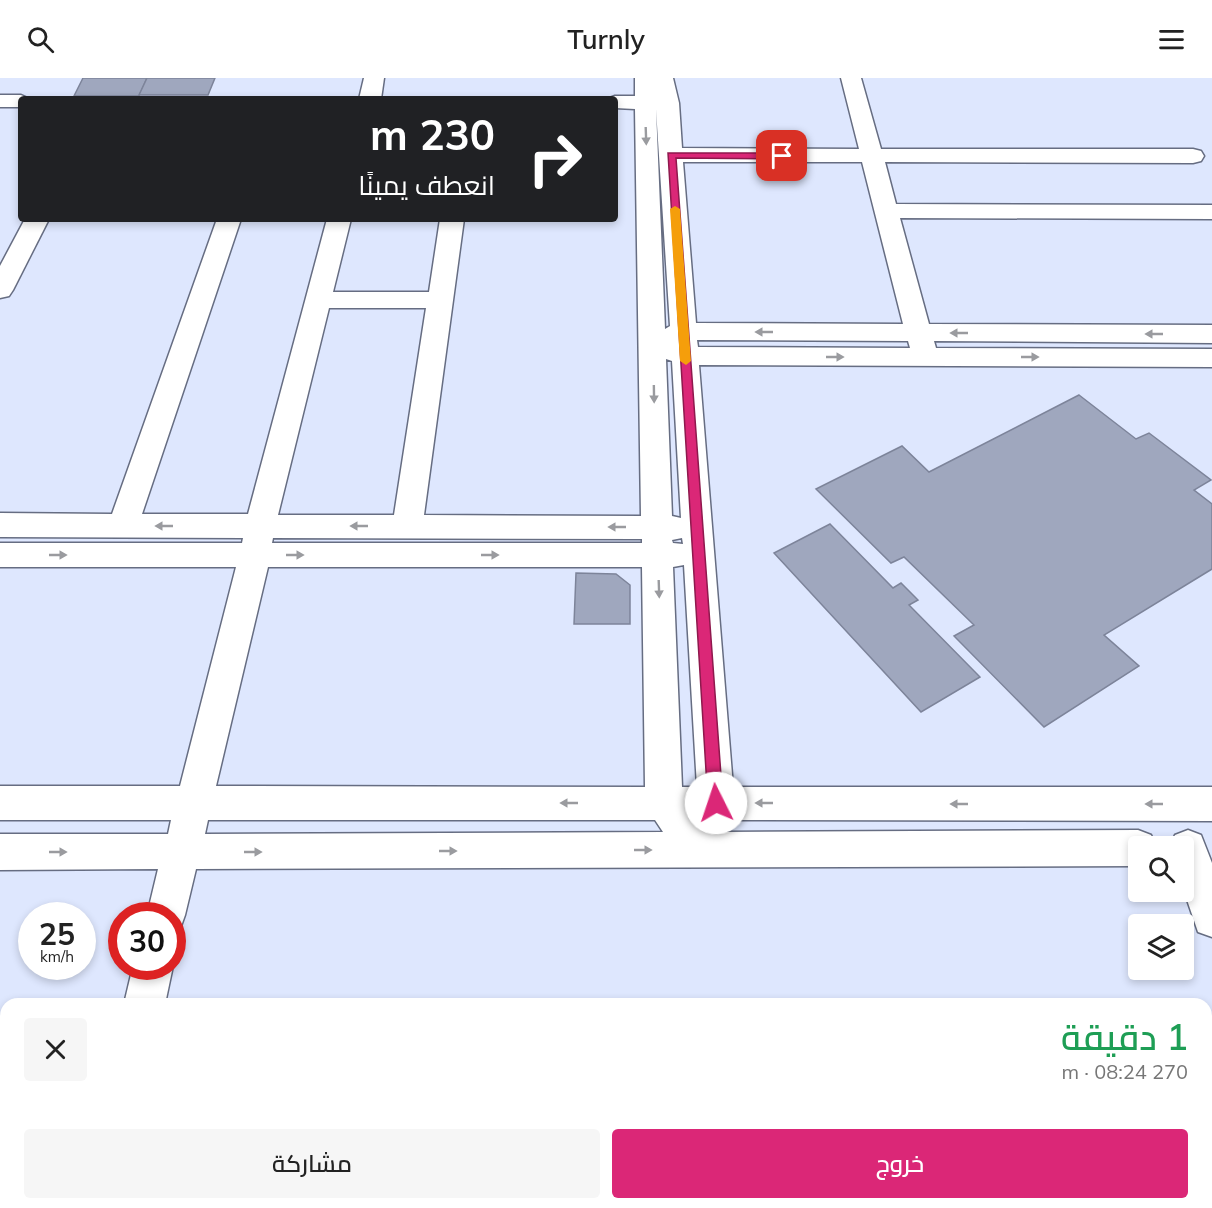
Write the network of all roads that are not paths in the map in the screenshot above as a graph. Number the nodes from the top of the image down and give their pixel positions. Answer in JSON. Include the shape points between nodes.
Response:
{"nodes":[{"id":1,"x":374,"y":78,"type":"edge"},
{"id":2,"x":851,"y":78,"type":"edge"},
{"id":3,"x":655,"y":90,"type":"edge"},
{"id":4,"x":371,"y":96,"type":"edge"},
{"id":5,"x":0,"y":100,"type":"edge"},
{"id":6,"x":18,"y":101,"type":"edge"},
{"id":7,"x":618,"y":101,"type":"edge"},
{"id":8,"x":671,"y":155,"type":"junction"},
{"id":9,"x":1193,"y":156,"type":"dead end"},
{"id":10,"x":871,"y":157,"type":"junction"},
{"id":11,"x":886,"y":211,"type":"junction"},
{"id":12,"x":1212,"y":212,"type":"edge"},
{"id":13,"x":34,"y":222,"type":"edge"},
{"id":14,"x":228,"y":222,"type":"edge"},
{"id":15,"x":338,"y":222,"type":"edge"},
{"id":16,"x":452,"y":222,"type":"edge"},
{"id":17,"x":0,"y":290,"type":"edge"},
{"id":18,"x":318,"y":300,"type":"junction"},
{"id":19,"x":440,"y":300,"type":"junction"},
{"id":20,"x":1212,"y":334,"type":"edge"},
{"id":21,"x":653,"y":344,"type":"junction"},
{"id":22,"x":684,"y":344,"type":"junction"},
{"id":23,"x":922,"y":345,"type":"junction"},
{"id":24,"x":1212,"y":358,"type":"edge"},
{"id":25,"x":0,"y":525,"type":"edge"},
{"id":26,"x":123,"y":526,"type":"junction"},
{"id":27,"x":407,"y":527,"type":"junction"},
{"id":28,"x":257,"y":541,"type":"junction"},
{"id":29,"x":657,"y":541,"type":"junction"},
{"id":30,"x":698,"y":541,"type":"junction"},
{"id":31,"x":0,"y":555,"type":"edge"},
{"id":32,"x":0,"y":802,"type":"edge"},
{"id":33,"x":194,"y":803,"type":"junction"},
{"id":34,"x":664,"y":803,"type":"junction"},
{"id":35,"x":716,"y":803,"type":"junction"},
{"id":36,"x":1212,"y":804,"type":"edge"},
{"id":37,"x":1195,"y":848,"type":"edge"},
{"id":38,"x":699,"y":849,"type":"junction"},
{"id":39,"x":1128,"y":849,"type":"edge"},
{"id":40,"x":0,"y":852,"type":"edge"},
{"id":41,"x":182,"y":852,"type":"junction"},
{"id":42,"x":169,"y":902,"type":"edge"},
{"id":43,"x":1212,"y":918,"type":"edge"},
{"id":44,"x":150,"y":980,"type":"edge"},
{"id":45,"x":145,"y":998,"type":"edge"}],
"edges":[{"from":1,"to":4,"type":"street"},
{"from":2,"to":10,"type":"street"},
{"from":3,"to":7,"type":"street"},
{"from":3,"to":8,"type":"street"},
{"from":3,"to":21,"type":"street","one_way":true},
{"from":5,"to":6,"type":"street"},
{"from":8,"to":10,"type":"street"},
{"from":8,"to":22,"type":"street"},
{"from":9,"to":10,"type":"street"},
{"from":10,"to":11,"type":"street"},
{"from":11,"to":12,"type":"street"},
{"from":11,"to":23,"type":"street"},
{"from":13,"to":17,"type":"street"},
{"from":14,"to":26,"type":"street"},
{"from":15,"to":18,"type":"street"},
{"from":16,"to":19,"type":"street"},
{"from":18,"to":19,"type":"street"},
{"from":18,"to":28,"type":"street"},
{"from":19,"to":27,"type":"street"},
{"from":20,"to":23,"type":"street","one_way":true},
{"from":21,"to":22,"type":"street"},
{"from":21,"to":29,"type":"street","one_way":true},
{"from":22,"to":23,"type":"street"},
{"from":22,"to":30,"type":"street"},
{"from":23,"to":24,"type":"street","one_way":true},
{"from":25,"to":26,"type":"street"},
{"from":28,"to":26,"type":"street","one_way":true},
{"from":27,"to":28,"type":"street","one_way":true},
{"from":29,"to":27,"type":"street","one_way":true},
{"from":28,"to":29,"type":"street","one_way":true},
{"from":31,"to":28,"type":"street","one_way":true},
{"from":28,"to":33,"type":"street"},
{"from":29,"to":30,"type":"street"},
{"from":29,"to":34,"type":"street","one_way":true},
{"from":30,"to":35,"type":"street"},
{"from":32,"to":33,"type":"street"},
{"from":34,"to":33,"type":"street","one_way":true},
{"from":33,"to":41,"type":"street"},
{"from":34,"to":35,"type":"street"},
{"from":34,"to":38,"type":"street"},
{"from":36,"to":35,"type":"street","one_way":true},
{"from":35,"to":38,"type":"street"},
{"from":37,"to":43,"type":"street"},
{"from":38,"to":39,"type":"street"},
{"from":41,"to":38,"type":"street","one_way":true},
{"from":40,"to":41,"type":"street","one_way":true},
{"from":41,"to":42,"type":"street"},
{"from":44,"to":45,"type":"street"}]}
